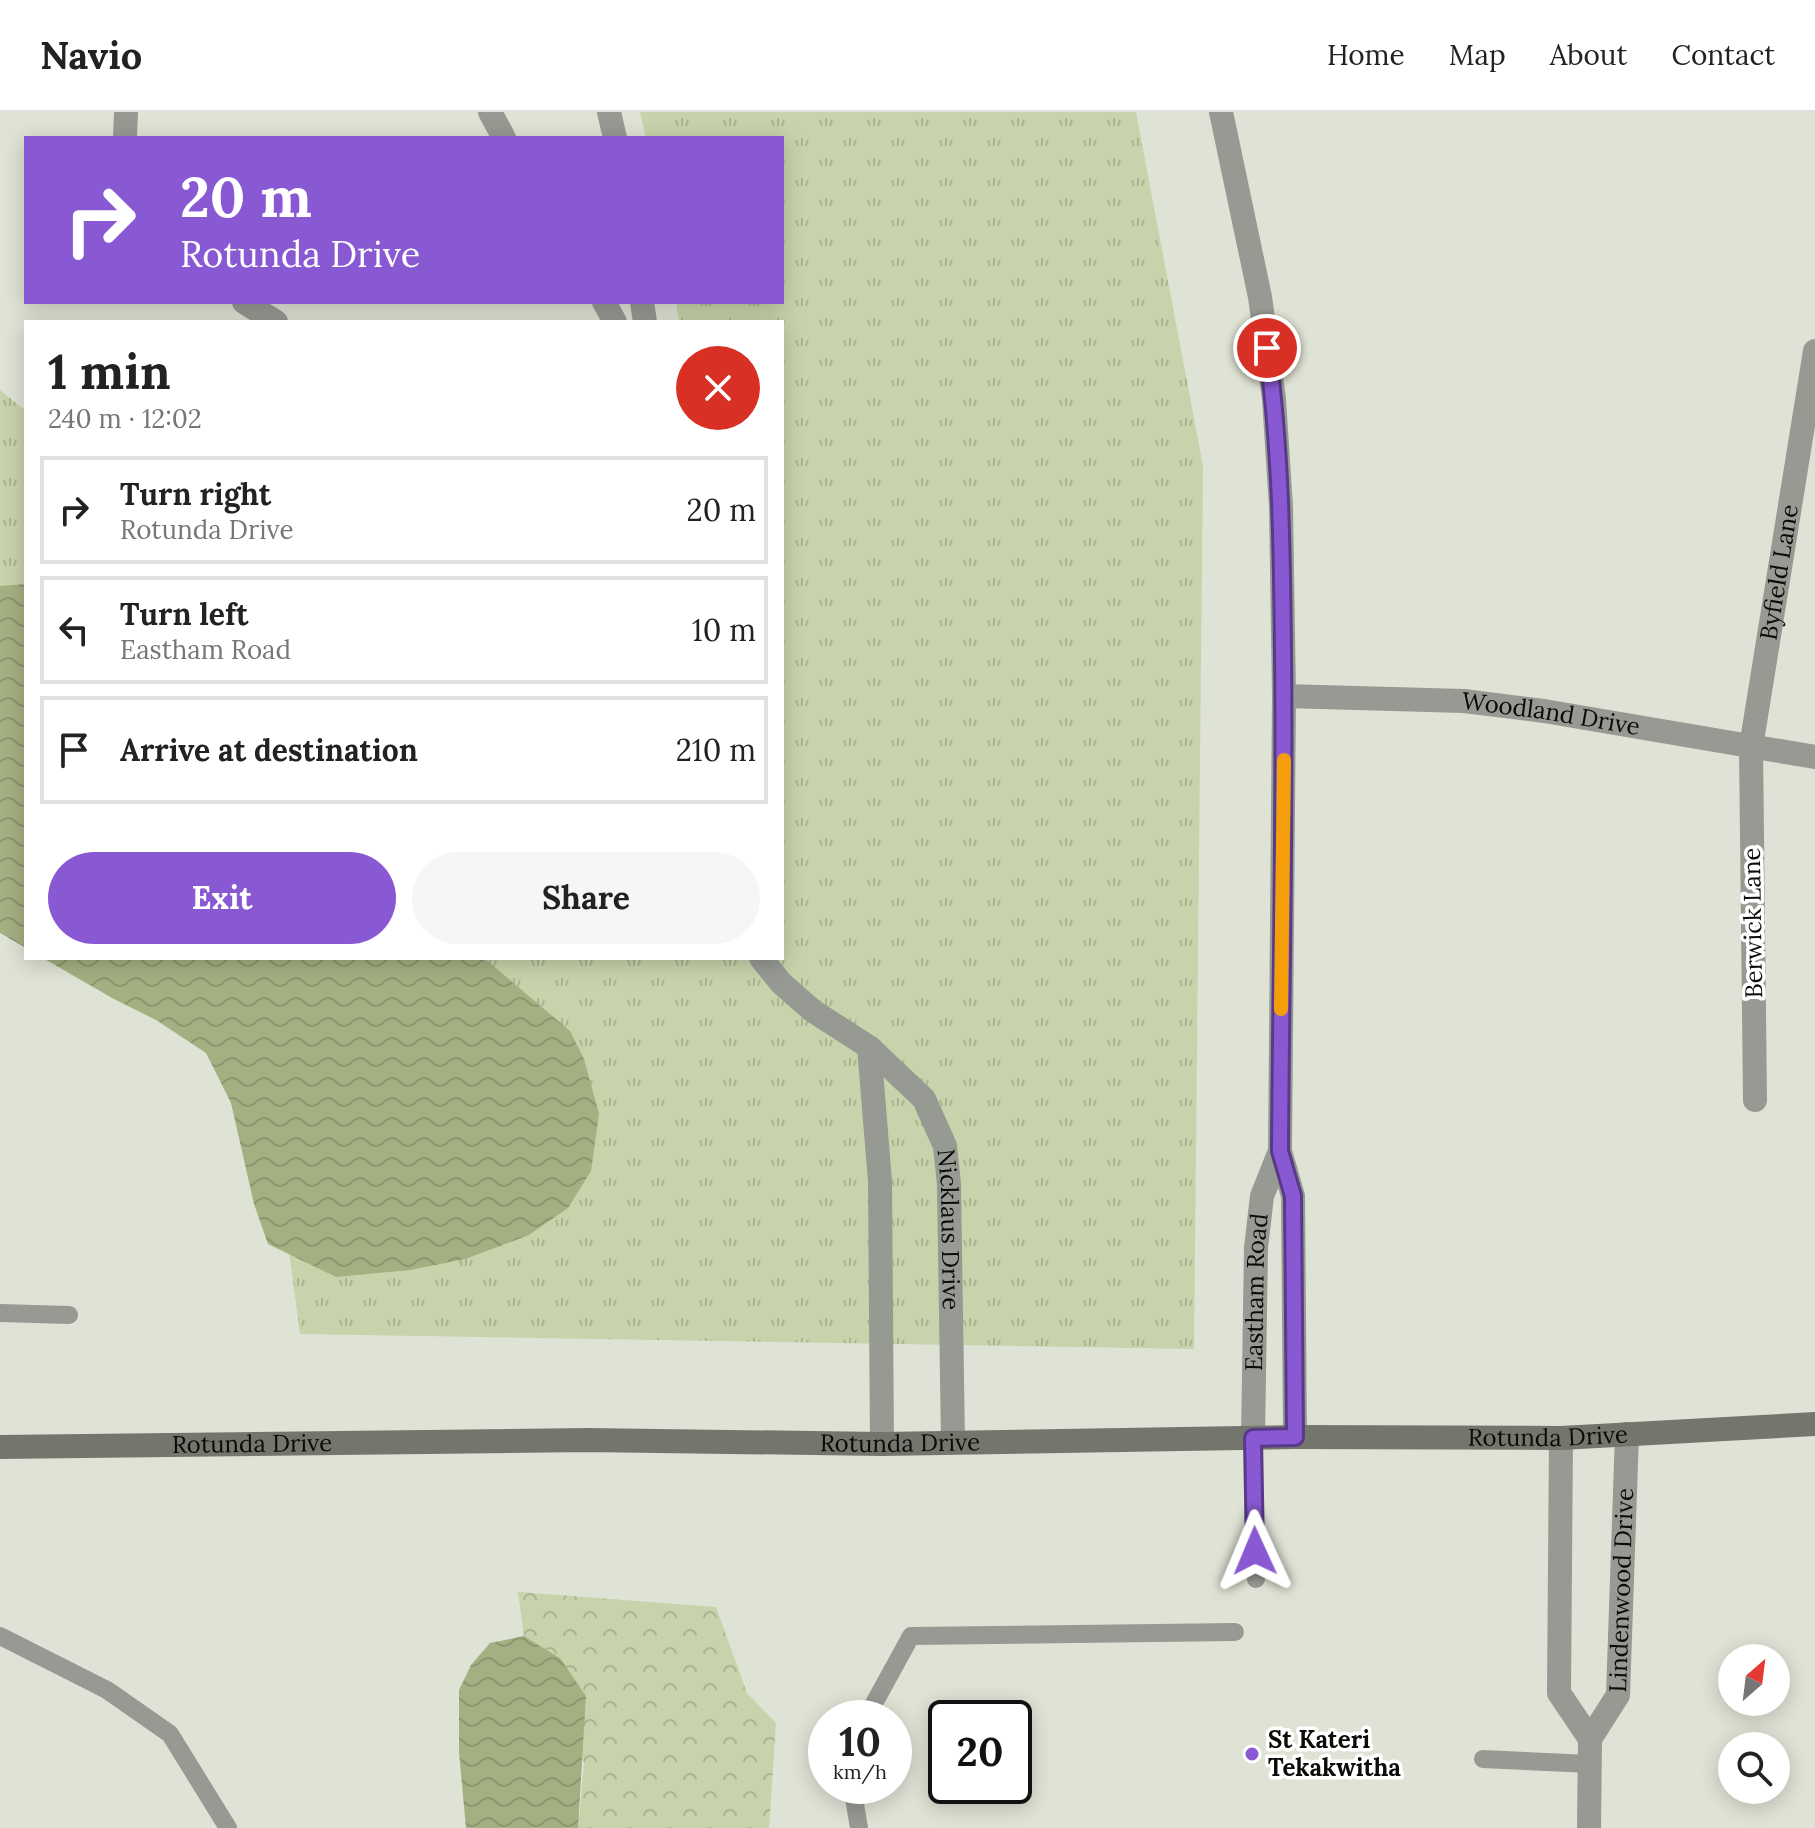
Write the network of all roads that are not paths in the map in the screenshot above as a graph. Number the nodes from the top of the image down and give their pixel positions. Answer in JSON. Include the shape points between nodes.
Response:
{"nodes":[{"id":1,"x":126,"y":112,"type":"edge"},
{"id":2,"x":490,"y":112,"type":"edge"},
{"id":3,"x":609,"y":112,"type":"edge"},
{"id":4,"x":1221,"y":112,"type":"edge"},
{"id":5,"x":125,"y":136,"type":"edge"},
{"id":6,"x":503,"y":136,"type":"edge"},
{"id":7,"x":615,"y":136,"type":"edge"},
{"id":8,"x":247,"y":304,"type":"edge"},
{"id":9,"x":273,"y":320,"type":"edge"},
{"id":10,"x":1815,"y":351,"type":"edge"},
{"id":11,"x":1284,"y":696,"type":"junction"},
{"id":12,"x":1751,"y":747,"type":"junction"},
{"id":13,"x":1815,"y":757,"type":"edge"},
{"id":14,"x":763,"y":960,"type":"edge"},
{"id":15,"x":869,"y":1047,"type":"junction"},
{"id":16,"x":1755,"y":1100,"type":"dead end"},
{"id":17,"x":1280,"y":1151,"type":"junction"},
{"id":18,"x":0,"y":1313,"type":"edge"},
{"id":19,"x":69,"y":1315,"type":"dead end"},
{"id":20,"x":1810,"y":1426,"type":"edge"},
{"id":21,"x":1627,"y":1434,"type":"junction"},
{"id":22,"x":1295,"y":1437,"type":"junction"},
{"id":23,"x":1253,"y":1438,"type":"junction"},
{"id":24,"x":1561,"y":1438,"type":"junction"},
{"id":25,"x":953,"y":1442,"type":"junction"},
{"id":26,"x":882,"y":1444,"type":"junction"},
{"id":27,"x":0,"y":1447,"type":"edge"},
{"id":28,"x":1256,"y":1579,"type":"dead end"},
{"id":29,"x":1235,"y":1632,"type":"dead end"},
{"id":30,"x":0,"y":1636,"type":"edge"},
{"id":31,"x":876,"y":1700,"type":"edge"},
{"id":32,"x":1590,"y":1751,"type":"junction"},
{"id":33,"x":1483,"y":1759,"type":"dead end"},
{"id":34,"x":855,"y":1804,"type":"edge"},
{"id":35,"x":228,"y":1828,"type":"edge"},
{"id":36,"x":859,"y":1828,"type":"edge"},
{"id":37,"x":1589,"y":1828,"type":"edge"}],
"edges":[{"from":1,"to":5,"type":"street"},
{"from":2,"to":6,"type":"street"},
{"from":3,"to":7,"type":"street"},
{"from":4,"to":11,"type":"street","name":"Eastham Road","via":[[1260,297],[1274,399]]},
{"from":8,"to":9,"type":"street"},
{"from":10,"to":12,"type":"street","name":"Byfield Lane"},
{"from":11,"to":12,"type":"street","name":"Woodland Drive","via":[[1464,701]]},
{"from":11,"to":17,"type":"street","name":"Eastham Road"},
{"from":12,"to":13,"type":"street","name":"Woodland Drive"},
{"from":12,"to":16,"type":"street","name":"Berwick Lane"},
{"from":14,"to":15,"type":"street","name":"Nicklaus Drive","via":[[813,1011]]},
{"from":15,"to":25,"type":"street","name":"Nicklaus Drive","via":[[924,1099],[945,1146]]},
{"from":15,"to":26,"type":"street","via":[[880,1181]]},
{"from":17,"to":22,"type":"street","name":"Eastham Road","via":[[1293,1196]]},
{"from":17,"to":23,"type":"street","name":"Eastham Road","via":[[1262,1196],[1256,1248]]},
{"from":18,"to":19,"type":"lane"},
{"from":20,"to":21,"type":"main road","name":"Rotunda Drive"},
{"from":21,"to":24,"type":"main road","name":"Rotunda Drive"},
{"from":21,"to":32,"type":"street","name":"Lindenwood Drive","via":[[1618,1695]]},
{"from":22,"to":23,"type":"main road","name":"Rotunda Drive"},
{"from":22,"to":24,"type":"main road","name":"Rotunda Drive"},
{"from":23,"to":25,"type":"main road","name":"Rotunda Drive"},
{"from":23,"to":28,"type":"lane"},
{"from":24,"to":32,"type":"street","name":"Lindenwood Drive","via":[[1559,1693]]},
{"from":25,"to":26,"type":"main road","name":"Rotunda Drive"},
{"from":26,"to":27,"type":"main road","name":"Rotunda Drive","via":[[572,1440]]},
{"from":29,"to":31,"type":"lane","via":[[911,1636]]},
{"from":30,"to":35,"type":"lane","via":[[107,1690],[170,1734]]},
{"from":32,"to":33,"type":"lane"},
{"from":32,"to":37,"type":"street"},
{"from":34,"to":36,"type":"lane"}]}
